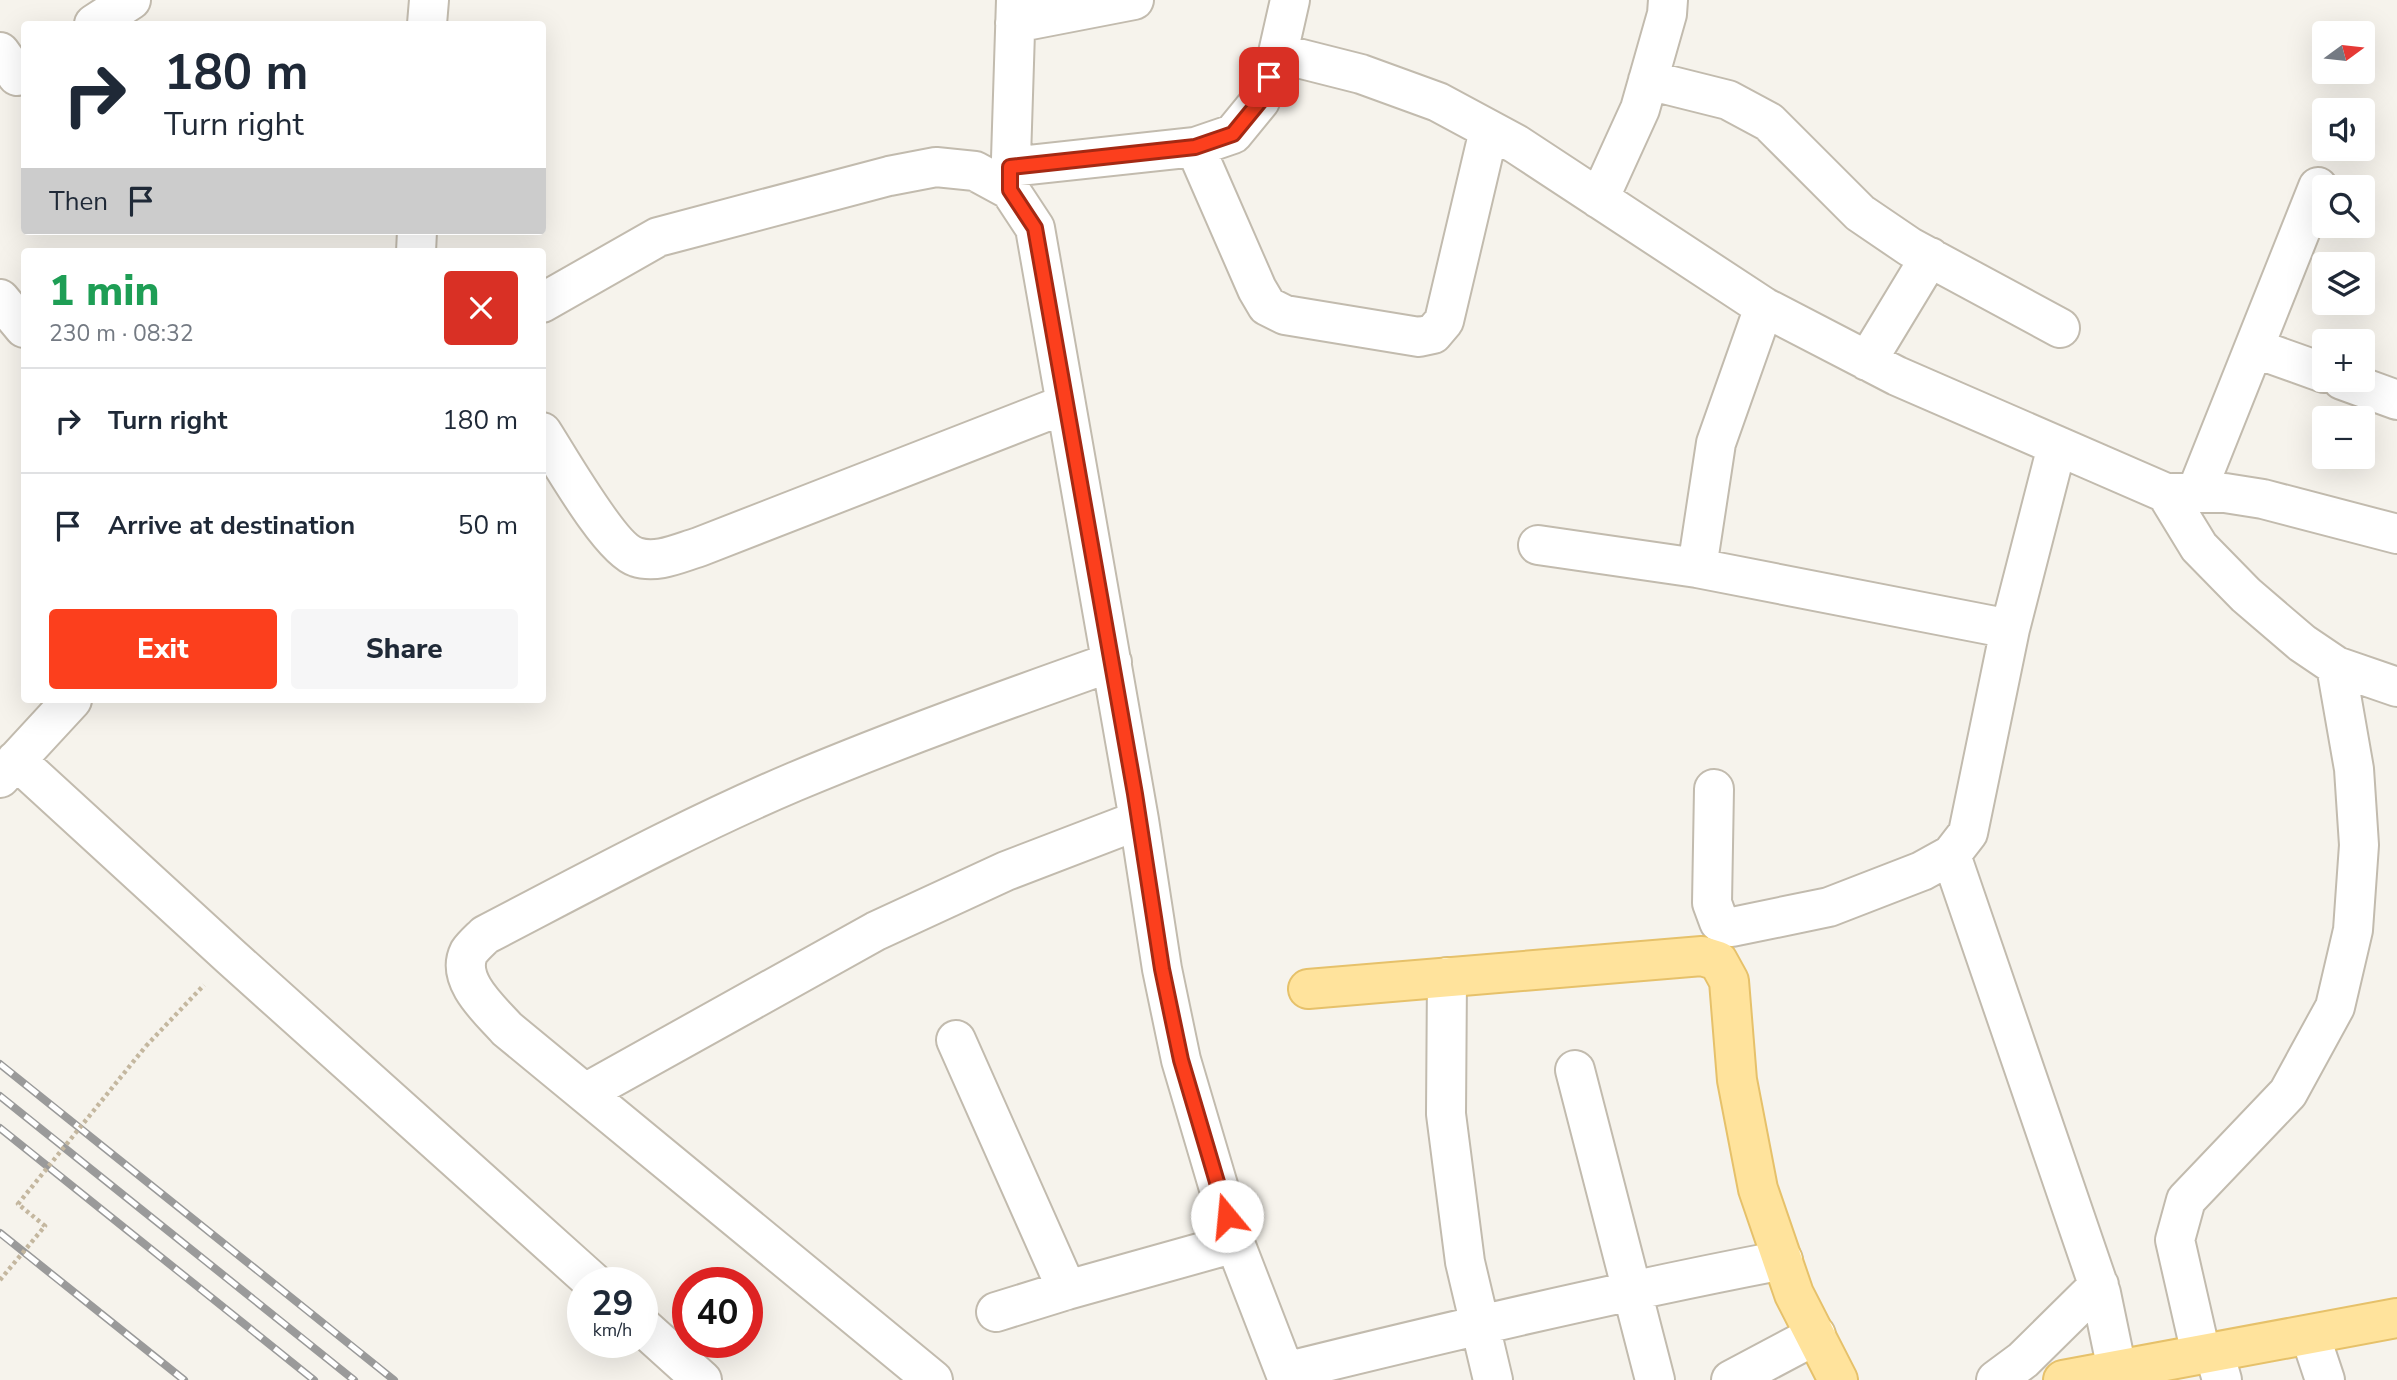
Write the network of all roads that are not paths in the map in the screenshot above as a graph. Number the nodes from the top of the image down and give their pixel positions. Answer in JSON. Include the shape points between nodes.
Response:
{"nodes":[{"id":1,"x":131,"y":0,"type":"edge"},
{"id":2,"x":429,"y":0,"type":"edge"},
{"id":3,"x":1134,"y":0,"type":"edge"},
{"id":4,"x":1290,"y":0,"type":"edge"},
{"id":5,"x":1668,"y":0,"type":"edge"},
{"id":6,"x":1016,"y":12,"type":"edge"},
{"id":7,"x":99,"y":21,"type":"edge"},
{"id":8,"x":427,"y":21,"type":"edge"},
{"id":9,"x":1278,"y":53,"type":"junction"},
{"id":10,"x":1648,"y":80,"type":"junction"},
{"id":11,"x":1489,"y":130,"type":"junction"},
{"id":12,"x":1195,"y":147,"type":"junction"},
{"id":13,"x":1010,"y":178,"type":"junction"},
{"id":14,"x":1599,"y":199,"type":"junction"},
{"id":15,"x":2312,"y":202,"type":"edge"},
{"id":16,"x":1930,"y":257,"type":"junction"},
{"id":17,"x":0,"y":299,"type":"edge"},
{"id":18,"x":546,"y":301,"type":"edge"},
{"id":19,"x":1764,"y":307,"type":"junction"},
{"id":20,"x":21,"y":324,"type":"edge"},
{"id":21,"x":2060,"y":328,"type":"dead end"},
{"id":22,"x":2254,"y":348,"type":"junction"},
{"id":23,"x":1867,"y":361,"type":"junction"},
{"id":24,"x":2312,"y":369,"type":"edge"},
{"id":25,"x":2375,"y":392,"type":"edge"},
{"id":26,"x":2397,"y":400,"type":"edge"},
{"id":27,"x":1066,"y":404,"type":"junction"},
{"id":28,"x":546,"y":438,"type":"edge"},
{"id":29,"x":2057,"y":446,"type":"junction"},
{"id":30,"x":2181,"y":493,"type":"junction"},
{"id":31,"x":2397,"y":534,"type":"edge"},
{"id":32,"x":1538,"y":545,"type":"dead end"},
{"id":33,"x":1698,"y":568,"type":"junction"},
{"id":34,"x":2010,"y":629,"type":"junction"},
{"id":35,"x":1112,"y":662,"type":"junction"},
{"id":36,"x":2336,"y":666,"type":"junction"},
{"id":37,"x":2397,"y":687,"type":"edge"},
{"id":38,"x":69,"y":703,"type":"edge"},
{"id":39,"x":8,"y":769,"type":"edge"},
{"id":40,"x":1714,"y":789,"type":"dead end"},
{"id":41,"x":1139,"y":820,"type":"junction"},
{"id":42,"x":1951,"y":855,"type":"junction"},
{"id":43,"x":1447,"y":977,"type":"junction"},
{"id":44,"x":1308,"y":989,"type":"dead end"},
{"id":45,"x":956,"y":1040,"type":"dead end"},
{"id":46,"x":1575,"y":1070,"type":"dead end"},
{"id":47,"x":585,"y":1093,"type":"junction"},
{"id":48,"x":1235,"y":1243,"type":"junction"},
{"id":49,"x":1783,"y":1260,"type":"junction"},
{"id":50,"x":576,"y":1267,"type":"edge"},
{"id":51,"x":2099,"y":1285,"type":"junction"},
{"id":52,"x":1631,"y":1289,"type":"junction"},
{"id":53,"x":1067,"y":1290,"type":"junction"},
{"id":54,"x":996,"y":1312,"type":"dead end"},
{"id":55,"x":2397,"y":1318,"type":"edge"},
{"id":56,"x":1479,"y":1323,"type":"junction"},
{"id":57,"x":1816,"y":1335,"type":"junction"},
{"id":58,"x":2310,"y":1335,"type":"junction"},
{"id":59,"x":658,"y":1340,"type":"edge"},
{"id":60,"x":2212,"y":1362,"type":"edge"},
{"id":61,"x":1286,"y":1376,"type":"edge"},
{"id":62,"x":2093,"y":1376,"type":"edge"},
{"id":63,"x":702,"y":1380,"type":"edge"},
{"id":64,"x":933,"y":1380,"type":"edge"},
{"id":65,"x":1493,"y":1380,"type":"edge"},
{"id":66,"x":1655,"y":1380,"type":"edge"},
{"id":67,"x":1731,"y":1380,"type":"edge"},
{"id":68,"x":1839,"y":1380,"type":"edge"},
{"id":69,"x":1996,"y":1380,"type":"edge"},
{"id":70,"x":2325,"y":1380,"type":"edge"}],
"edges":[{"from":1,"to":7,"type":"street"},
{"from":2,"to":8,"type":"street"},
{"from":3,"to":6,"type":"street"},
{"from":4,"to":9,"type":"street"},
{"from":5,"to":10,"type":"street"},
{"from":6,"to":13,"type":"street"},
{"from":9,"to":11,"type":"street","via":[[1361,74],[1438,102]]},
{"from":9,"to":12,"type":"street","via":[[1260,101],[1233,134]]},
{"from":10,"to":14,"type":"street","via":[[1640,109]]},
{"from":10,"to":16,"type":"street","via":[[1728,100],[1769,122],[1860,212]]},
{"from":11,"to":12,"type":"street","via":[[1444,321],[1433,334],[1419,337],[1285,316],[1267,306]]},
{"from":11,"to":14,"type":"street"},
{"from":12,"to":13,"type":"street"},
{"from":13,"to":18,"type":"street","via":[[936,167],[658,237]]},
{"from":13,"to":27,"type":"street","via":[[1035,228]]},
{"from":14,"to":19,"type":"street"},
{"from":15,"to":22,"type":"street"},
{"from":16,"to":21,"type":"street"},
{"from":16,"to":23,"type":"street"},
{"from":17,"to":20,"type":"street"},
{"from":19,"to":23,"type":"street"},
{"from":19,"to":33,"type":"street","via":[[1716,443]]},
{"from":22,"to":24,"type":"street"},
{"from":22,"to":30,"type":"street"},
{"from":23,"to":29,"type":"street"},
{"from":25,"to":26,"type":"street"},
{"from":27,"to":28,"type":"street","via":[[656,560],[634,557],[612,538]]},
{"from":27,"to":35,"type":"street"},
{"from":29,"to":30,"type":"street"},
{"from":29,"to":34,"type":"street"},
{"from":30,"to":31,"type":"street","via":[[2263,499]]},
{"from":30,"to":36,"type":"street","via":[[2199,547],[2246,595]]},
{"from":32,"to":33,"type":"street"},
{"from":33,"to":34,"type":"street"},
{"from":34,"to":42,"type":"street","via":[[1968,833]]},
{"from":35,"to":41,"type":"street"},
{"from":35,"to":47,"type":"street","via":[[951,718],[792,783],[485,934],[469,952],[466,973],[477,996],[507,1029]]},
{"from":36,"to":37,"type":"street"},
{"from":36,"to":60,"type":"street","via":[[2354,769],[2360,845],[2353,930],[2335,1007],[2288,1093],[2186,1200],[2175,1240]]},
{"from":38,"to":39,"type":"street"},
{"from":39,"to":50,"type":"street","via":[[231,957]]},
{"from":40,"to":42,"type":"street","via":[[1713,903],[1719,922],[1732,927],[1829,908],[1922,872]]},
{"from":41,"to":47,"type":"street","via":[[1006,871],[876,931]]},
{"from":41,"to":48,"type":"street","via":[[1181,1060]]},
{"from":42,"to":51,"type":"street"},
{"from":43,"to":44,"type":"main road"},
{"from":43,"to":49,"type":"main road","via":[[1702,956],[1718,961],[1729,981],[1737,1080],[1758,1189]]},
{"from":43,"to":56,"type":"street","via":[[1446,1114],[1465,1262]]},
{"from":45,"to":53,"type":"street"},
{"from":46,"to":52,"type":"street"},
{"from":47,"to":64,"type":"street"},
{"from":48,"to":53,"type":"street"},
{"from":48,"to":61,"type":"street"},
{"from":49,"to":52,"type":"street"},
{"from":49,"to":57,"type":"main road","via":[[1794,1294]]},
{"from":51,"to":62,"type":"street","via":[[2108,1315]]},
{"from":51,"to":69,"type":"street","via":[[2023,1360]]},
{"from":52,"to":56,"type":"street"},
{"from":52,"to":66,"type":"street"},
{"from":53,"to":54,"type":"street"},
{"from":55,"to":58,"type":"main road"},
{"from":56,"to":61,"type":"street"},
{"from":56,"to":65,"type":"street"},
{"from":57,"to":67,"type":"street"},
{"from":57,"to":68,"type":"main road"},
{"from":58,"to":60,"type":"main road"},
{"from":58,"to":70,"type":"street"},
{"from":59,"to":63,"type":"street"},
{"from":60,"to":62,"type":"main road"}]}
